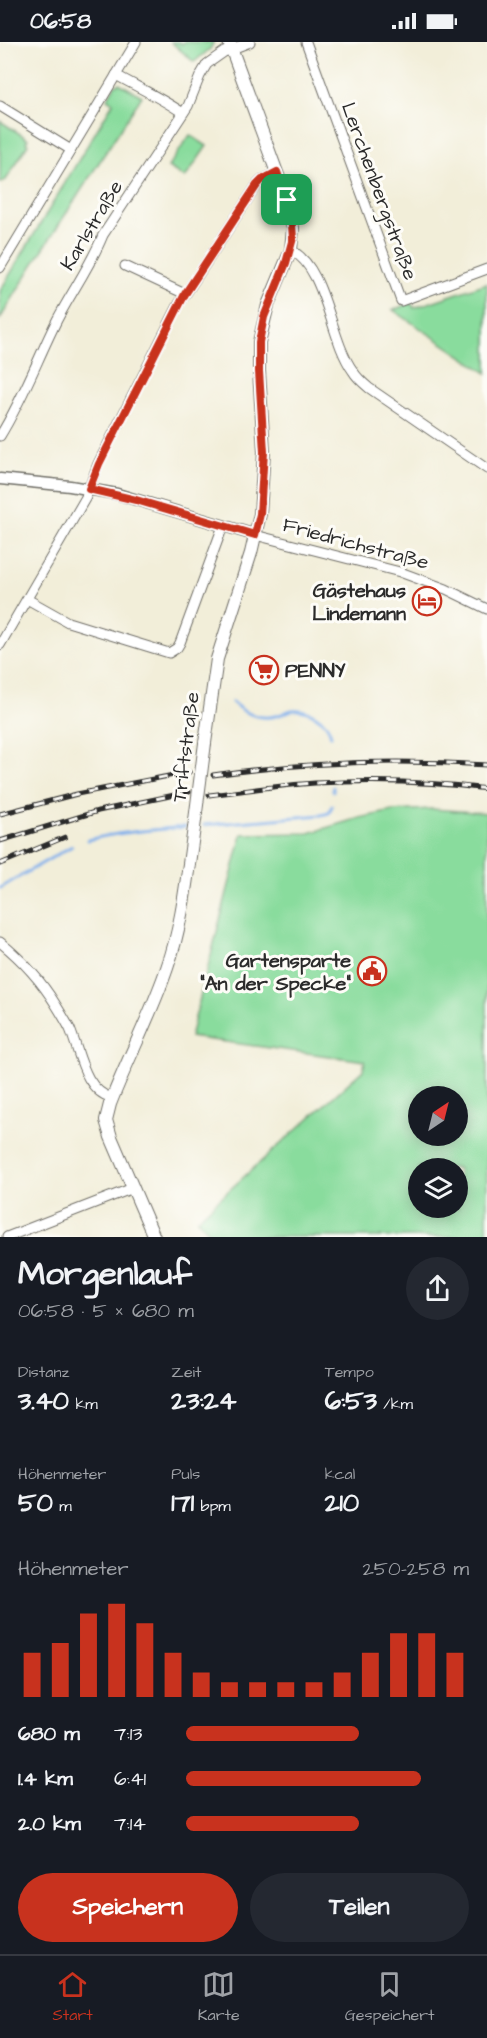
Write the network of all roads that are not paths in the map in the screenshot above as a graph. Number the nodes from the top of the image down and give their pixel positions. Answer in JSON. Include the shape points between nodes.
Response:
{"nodes":[{"id":1,"x":136,"y":42,"type":"edge"},
{"id":2,"x":250,"y":42,"type":"edge"},
{"id":3,"x":306,"y":42,"type":"edge"},
{"id":4,"x":230,"y":45,"type":"edge"},
{"id":5,"x":116,"y":75,"type":"junction"},
{"id":6,"x":0,"y":106,"type":"edge"},
{"id":7,"x":183,"y":113,"type":"junction"},
{"id":8,"x":72,"y":150,"type":"junction"},
{"id":9,"x":277,"y":172,"type":"junction"},
{"id":10,"x":291,"y":250,"type":"junction"},
{"id":11,"x":125,"y":266,"type":"dead end"},
{"id":12,"x":0,"y":268,"type":"edge"},
{"id":13,"x":487,"y":269,"type":"edge"},
{"id":14,"x":185,"y":294,"type":"junction"},
{"id":15,"x":0,"y":435,"type":"edge"},
{"id":16,"x":487,"y":469,"type":"edge"},
{"id":17,"x":0,"y":479,"type":"edge"},
{"id":18,"x":89,"y":489,"type":"junction"},
{"id":19,"x":224,"y":526,"type":"junction"},
{"id":20,"x":255,"y":535,"type":"junction"},
{"id":21,"x":27,"y":599,"type":"junction"},
{"id":22,"x":487,"y":609,"type":"edge"},
{"id":23,"x":0,"y":645,"type":"edge"},
{"id":24,"x":0,"y":942,"type":"edge"},
{"id":25,"x":112,"y":1098,"type":"junction"},
{"id":26,"x":132,"y":1188,"type":"junction"},
{"id":27,"x":7,"y":1237,"type":"edge"},
{"id":28,"x":154,"y":1237,"type":"edge"}],
"edges":[{"from":1,"to":5,"type":"street"},
{"from":2,"to":4,"type":"street"},
{"from":3,"to":13,"type":"street","name":"Lerchenbergstraße","via":[[401,301]]},
{"from":4,"to":7,"type":"street","name":"Karlstraße","via":[[207,64]]},
{"from":4,"to":9,"type":"main road"},
{"from":5,"to":7,"type":"street"},
{"from":5,"to":8,"type":"street"},
{"from":6,"to":8,"type":"street"},
{"from":7,"to":15,"type":"street","name":"Karlstraße","via":[[103,235]]},
{"from":8,"to":12,"type":"street"},
{"from":9,"to":10,"type":"main road","via":[[292,220]]},
{"from":9,"to":14,"type":"street","via":[[257,185]]},
{"from":10,"to":16,"type":"street","via":[[312,269],[343,351],[359,379]]},
{"from":10,"to":20,"type":"main road","name":"Triftstraße","via":[[268,305],[259,342],[264,452]]},
{"from":11,"to":14,"type":"street"},
{"from":14,"to":18,"type":"street"},
{"from":17,"to":18,"type":"street","name":"Friedrichstraße"},
{"from":18,"to":19,"type":"street","name":"Friedrichstraße"},
{"from":18,"to":21,"type":"street"},
{"from":19,"to":20,"type":"street","name":"Friedrichstraße"},
{"from":19,"to":21,"type":"street","via":[[180,643],[169,653],[68,622]]},
{"from":20,"to":22,"type":"street","name":"Friedrichstraße","via":[[400,572]]},
{"from":20,"to":25,"type":"main road","name":"Triftstraße","bridge":true,"via":[[217,658],[181,916],[153,1008]]},
{"from":21,"to":23,"type":"street"},
{"from":24,"to":25,"type":"street","via":[[51,997],[70,1030],[88,1077],[101,1094]]},
{"from":25,"to":26,"type":"main road","name":"Triftstraße","via":[[107,1125]]},
{"from":26,"to":27,"type":"street"},
{"from":26,"to":28,"type":"main road","name":"Triftstraße"}]}
